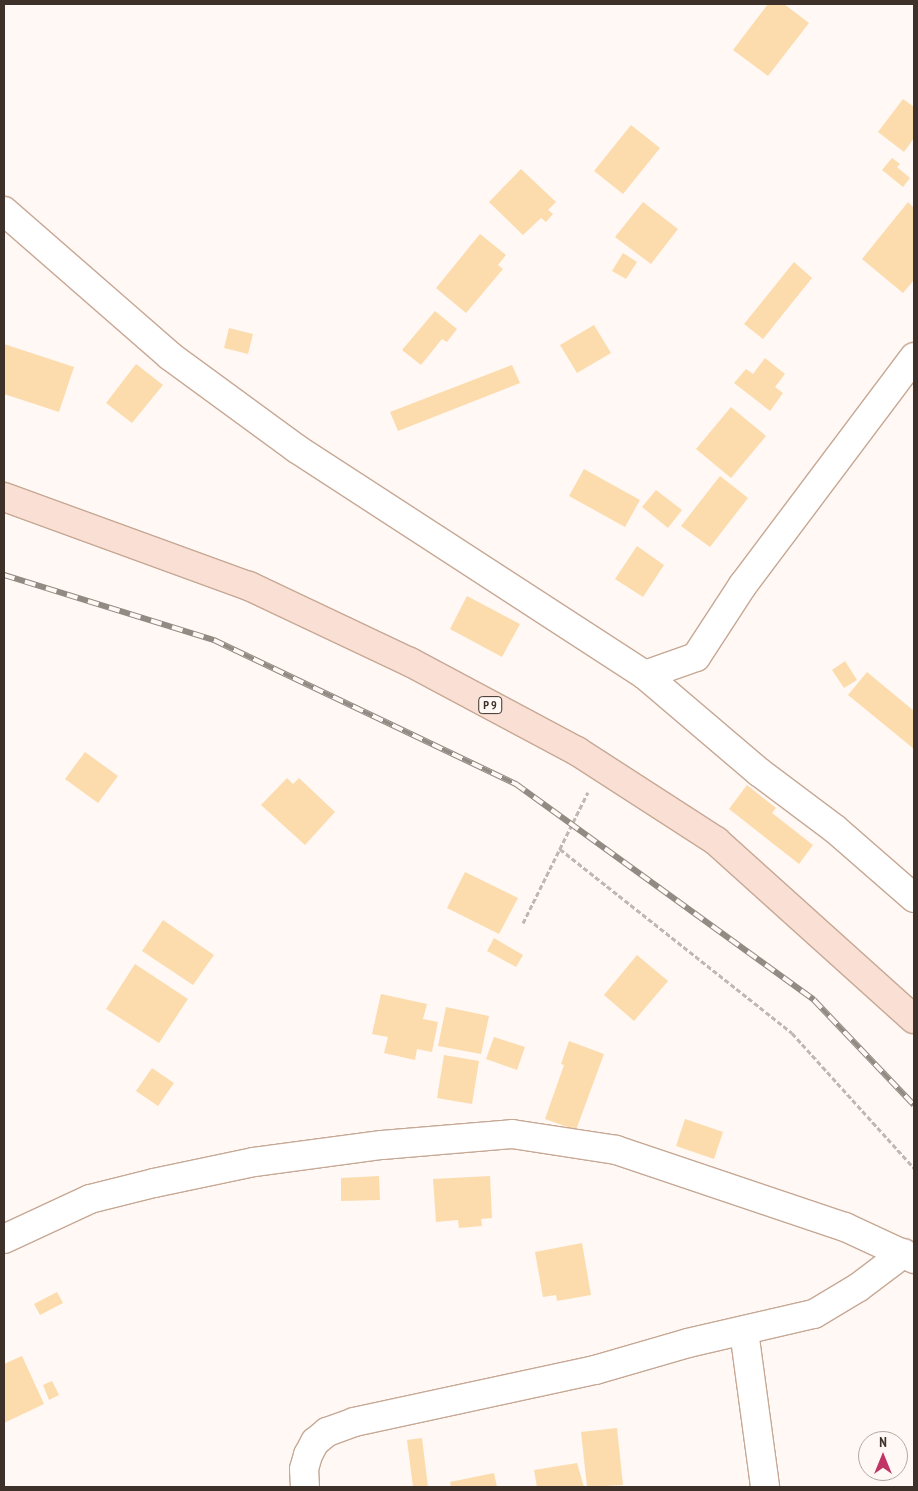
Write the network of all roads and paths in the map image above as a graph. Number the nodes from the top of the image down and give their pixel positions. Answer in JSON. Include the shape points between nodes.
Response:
{"nodes":[{"id":1,"x":4,"y":211,"type":"edge"},
{"id":2,"x":914,"y":357,"type":"edge"},
{"id":3,"x":4,"y":497,"type":"edge"},
{"id":4,"x":645,"y":675,"type":"junction"},
{"id":5,"x":601,"y":766,"type":"junction"},
{"id":6,"x":560,"y":849,"type":"junction"},
{"id":7,"x":914,"y":898,"type":"edge"},
{"id":8,"x":522,"y":923,"type":"dead end"},
{"id":9,"x":914,"y":1019,"type":"edge"},
{"id":10,"x":914,"y":1168,"type":"edge"},
{"id":11,"x":4,"y":1239,"type":"edge"},
{"id":12,"x":909,"y":1256,"type":"edge"},
{"id":13,"x":744,"y":1331,"type":"junction"},
{"id":14,"x":305,"y":1487,"type":"edge"},
{"id":15,"x":765,"y":1487,"type":"edge"}],
"edges":[{"from":1,"to":4,"type":"street","via":[[170,356],[297,449]]},
{"from":2,"to":4,"type":"street","via":[[743,585],[696,657]]},
{"from":3,"to":5,"type":"main road","number":"P 9","via":[[250,586],[410,662]]},
{"from":4,"to":7,"type":"street","via":[[758,772],[835,829]]},
{"from":5,"to":6,"type":"path"},
{"from":5,"to":9,"type":"main road","number":"P 9","via":[[716,840]]},
{"from":6,"to":8,"type":"path"},
{"from":6,"to":10,"type":"path","via":[[792,1033]]},
{"from":11,"to":12,"type":"street","via":[[90,1199],[254,1162],[382,1145],[512,1134],[616,1150],[845,1227]]},
{"from":12,"to":13,"type":"street","via":[[826,1308]]},
{"from":13,"to":14,"type":"street","via":[[595,1370],[354,1422],[327,1432],[315,1442],[304,1469]]},
{"from":13,"to":15,"type":"street"}]}
